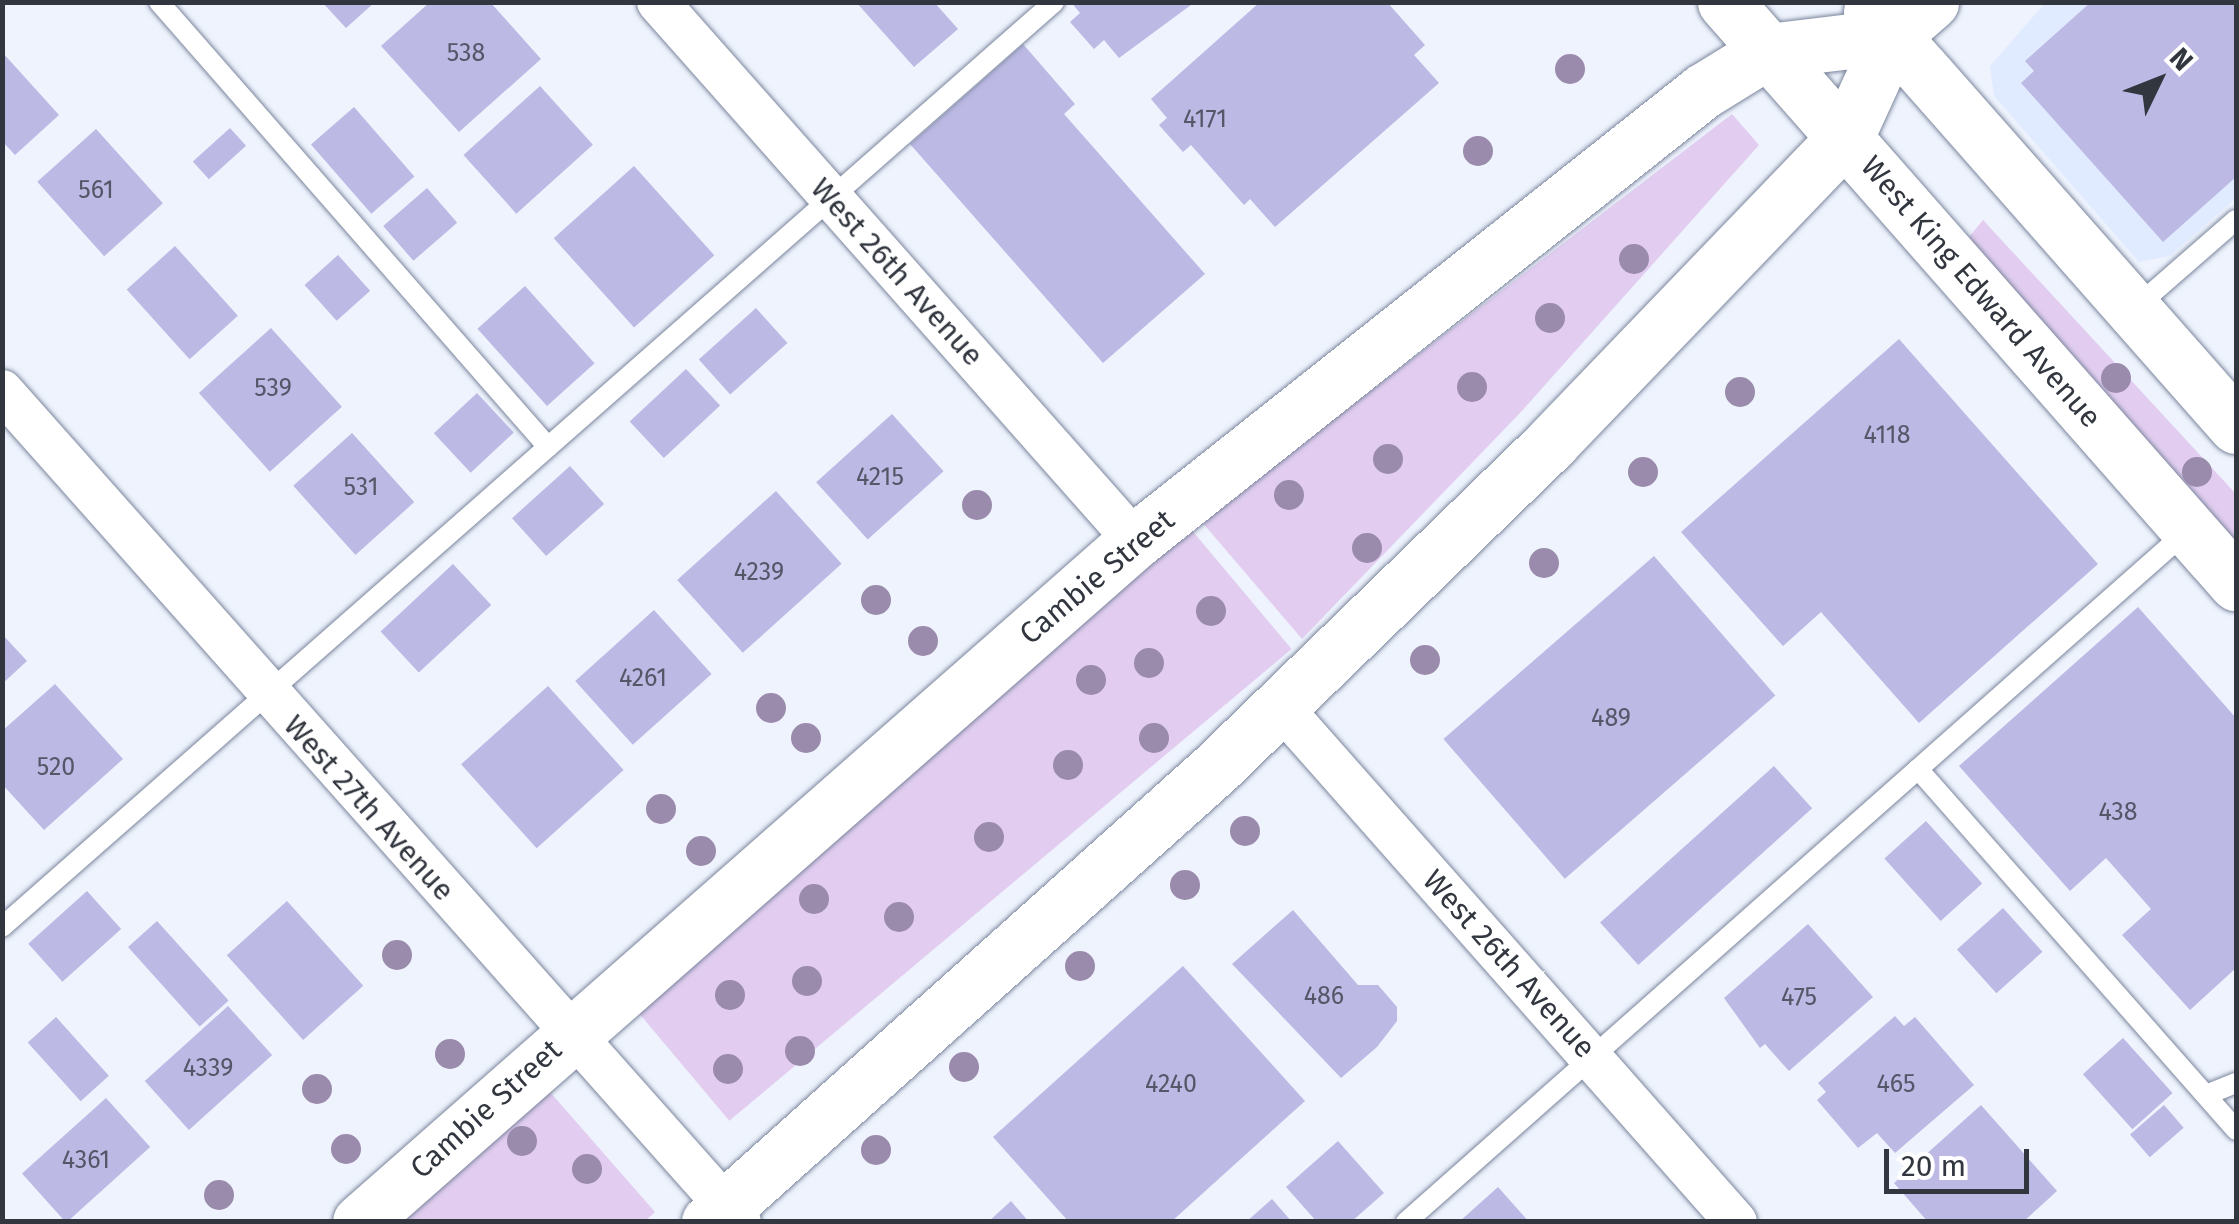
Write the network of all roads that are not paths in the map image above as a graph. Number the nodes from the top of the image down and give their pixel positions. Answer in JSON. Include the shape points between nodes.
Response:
{"nodes":[{"id":1,"x":160,"y":2,"type":"edge"},
{"id":2,"x":658,"y":2,"type":"edge"},
{"id":3,"x":1054,"y":2,"type":"edge"},
{"id":4,"x":1724,"y":2,"type":"edge"},
{"id":5,"x":1895,"y":14,"type":"edge"},
{"id":6,"x":1768,"y":50,"type":"junction"},
{"id":7,"x":1846,"y":138,"type":"junction"},
{"id":8,"x":830,"y":197,"type":"junction"},
{"id":9,"x":2236,"y":220,"type":"edge"},
{"id":10,"x":2134,"y":309,"type":"junction"},
{"id":11,"x":2,"y":391,"type":"edge"},
{"id":12,"x":2236,"y":426,"type":"edge"},
{"id":13,"x":548,"y":447,"type":"junction"},
{"id":14,"x":2189,"y":530,"type":"junction"},
{"id":15,"x":1136,"y":541,"type":"junction"},
{"id":16,"x":2236,"y":583,"type":"edge"},
{"id":17,"x":268,"y":694,"type":"junction"},
{"id":18,"x":1281,"y":707,"type":"junction"},
{"id":19,"x":1918,"y":769,"type":"junction"},
{"id":20,"x":2,"y":927,"type":"edge"},
{"id":21,"x":572,"y":1032,"type":"junction"},
{"id":22,"x":1592,"y":1057,"type":"junction"},
{"id":23,"x":2236,"y":1083,"type":"edge"},
{"id":24,"x":2206,"y":1095,"type":"junction"},
{"id":25,"x":2236,"y":1130,"type":"edge"},
{"id":26,"x":725,"y":1216,"type":"edge"},
{"id":27,"x":360,"y":1222,"type":"edge"},
{"id":28,"x":1406,"y":1222,"type":"edge"},
{"id":29,"x":1736,"y":1222,"type":"edge"}],
"edges":[{"from":1,"to":13,"type":"lane"},
{"from":2,"to":8,"type":"street","name":"West 26th Avenue"},
{"from":3,"to":8,"type":"lane"},
{"from":4,"to":6,"type":"main road","name":"West King Edward Avenue"},
{"from":5,"to":6,"type":"main road","name":"Cambie Street"},
{"from":5,"to":7,"type":"main road"},
{"from":5,"to":10,"type":"main road"},
{"from":6,"to":7,"type":"main road","name":"West King Edward Avenue"},
{"from":6,"to":15,"type":"main road","name":"Cambie Street","via":[[1703,91]]},
{"from":7,"to":14,"type":"main road","name":"West King Edward Avenue"},
{"from":7,"to":18,"type":"main road"},
{"from":8,"to":13,"type":"lane"},
{"from":8,"to":15,"type":"street","name":"West 26th Avenue"},
{"from":9,"to":10,"type":"lane"},
{"from":10,"to":12,"type":"main road"},
{"from":11,"to":17,"type":"street","name":"West 27th Avenue"},
{"from":13,"to":17,"type":"lane"},
{"from":14,"to":16,"type":"main road","name":"West King Edward Avenue"},
{"from":14,"to":19,"type":"lane"},
{"from":15,"to":21,"type":"main road","name":"Cambie Street"},
{"from":17,"to":20,"type":"lane"},
{"from":17,"to":21,"type":"street","name":"West 27th Avenue"},
{"from":18,"to":22,"type":"street","name":"West 26th Avenue"},
{"from":18,"to":26,"type":"main road"},
{"from":19,"to":22,"type":"lane"},
{"from":19,"to":24,"type":"lane"},
{"from":21,"to":26,"type":"street","name":"West 27th Avenue"},
{"from":21,"to":27,"type":"main road","name":"Cambie Street"},
{"from":22,"to":28,"type":"lane"},
{"from":22,"to":29,"type":"street","name":"West 26th Avenue"},
{"from":23,"to":24,"type":"lane"},
{"from":24,"to":25,"type":"lane"}]}
